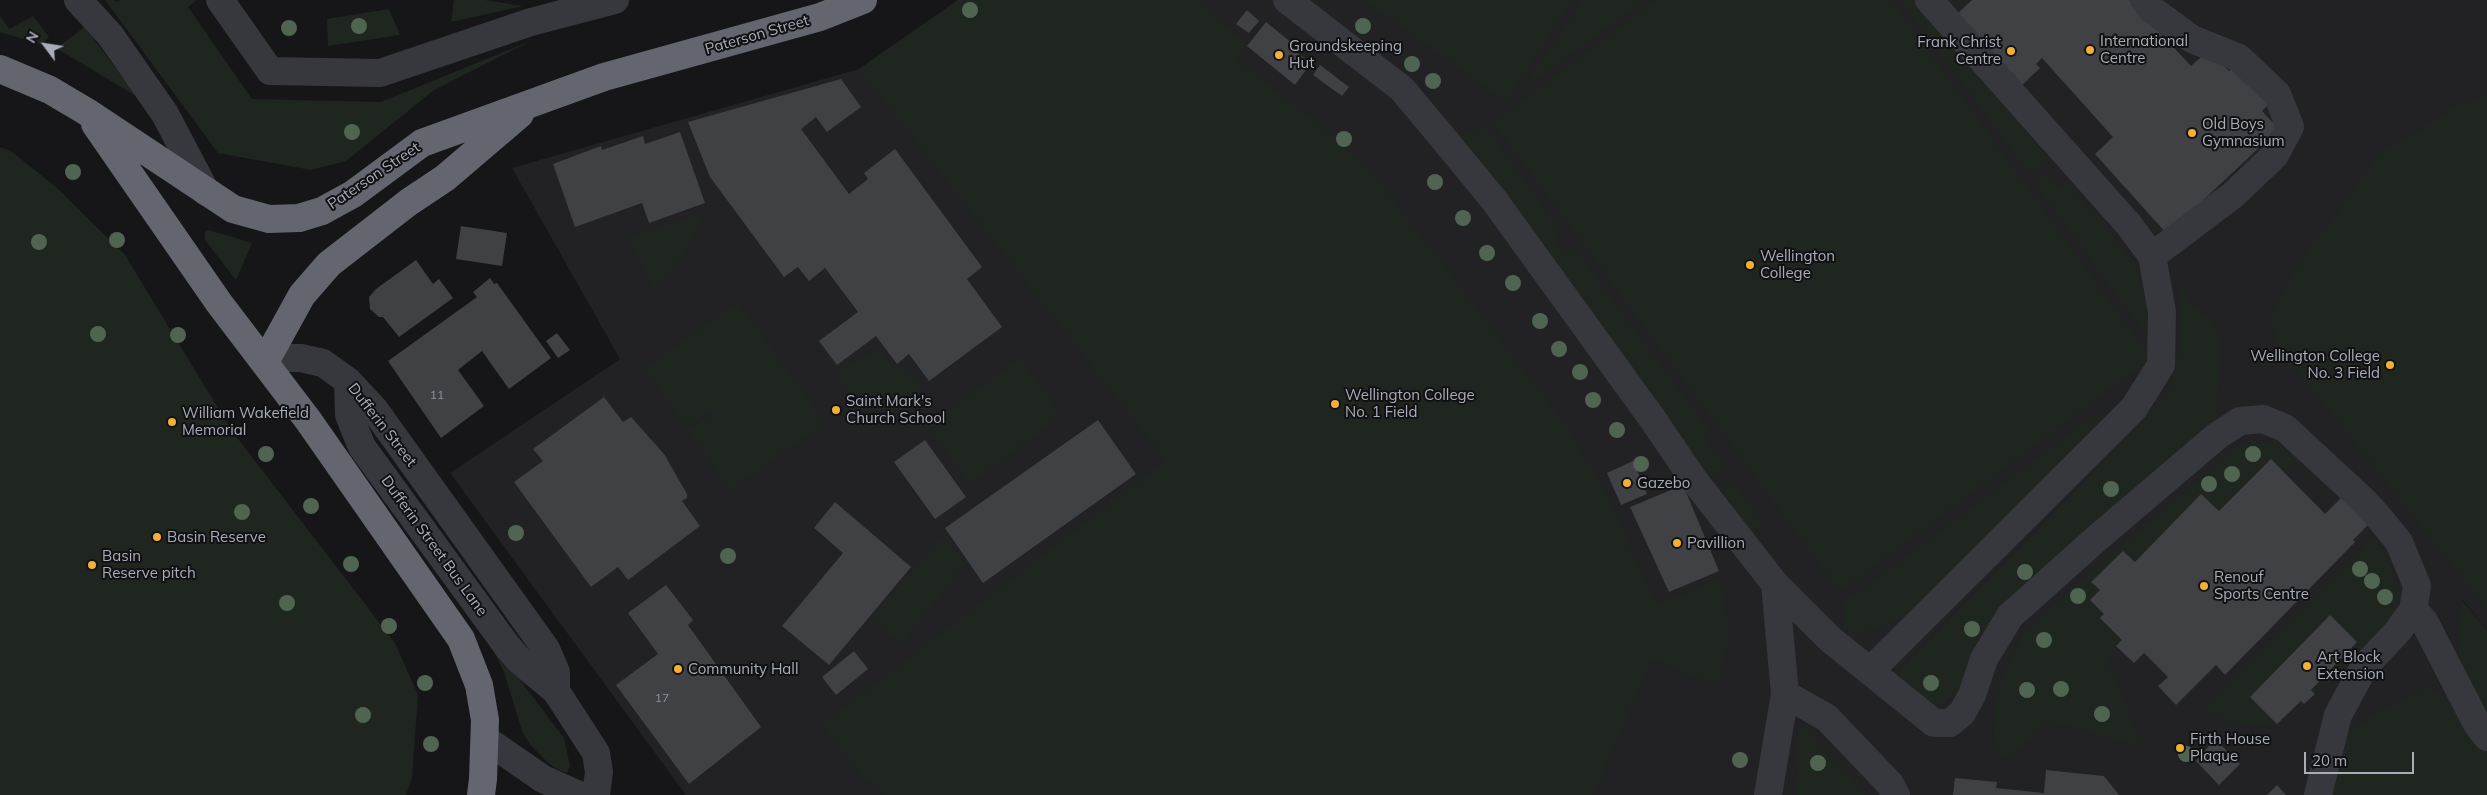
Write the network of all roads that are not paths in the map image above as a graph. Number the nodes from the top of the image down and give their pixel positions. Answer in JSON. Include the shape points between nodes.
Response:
{"nodes":[{"id":1,"x":78,"y":0,"type":"edge"},
{"id":2,"x":220,"y":0,"type":"edge"},
{"id":3,"x":614,"y":0,"type":"edge"},
{"id":4,"x":863,"y":0,"type":"edge"},
{"id":5,"x":1287,"y":0,"type":"edge"},
{"id":6,"x":2144,"y":0,"type":"edge"},
{"id":7,"x":1934,"y":2,"type":"edge"},
{"id":8,"x":0,"y":69,"type":"edge"},
{"id":9,"x":535,"y":102,"type":"junction"},
{"id":10,"x":87,"y":112,"type":"junction"},
{"id":11,"x":206,"y":192,"type":"junction"},
{"id":12,"x":2152,"y":256,"type":"junction"},
{"id":13,"x":265,"y":362,"type":"junction"},
{"id":14,"x":348,"y":381,"type":"joint"},
{"id":15,"x":1775,"y":584,"type":"junction"},
{"id":16,"x":2413,"y":610,"type":"junction"},
{"id":17,"x":1871,"y":670,"type":"junction"},
{"id":18,"x":1785,"y":694,"type":"junction"},
{"id":19,"x":2487,"y":737,"type":"edge"},
{"id":20,"x":485,"y":739,"type":"junction"},
{"id":21,"x":480,"y":795,"type":"edge"},
{"id":22,"x":578,"y":795,"type":"edge"},
{"id":23,"x":596,"y":795,"type":"edge"},
{"id":24,"x":1768,"y":795,"type":"edge"},
{"id":25,"x":1896,"y":795,"type":"edge"},
{"id":26,"x":2318,"y":795,"type":"edge"}],
"edges":[{"from":1,"to":11,"type":"street","via":[[110,35],[165,114]]},
{"from":2,"to":3,"type":"street","via":[[270,71],[380,73],[531,22]]},
{"from":4,"to":9,"type":"highway","name":"Paterson Street","via":[[820,17],[604,77]]},
{"from":5,"to":15,"type":"street","via":[[1402,89],[1443,138],[1494,200],[1694,480]]},
{"from":6,"to":12,"type":"street","via":[[2151,9],[2192,39],[2239,58],[2277,94],[2290,127],[2275,155],[2233,194]]},
{"from":7,"to":12,"type":"street"},
{"from":8,"to":10,"type":"highway","via":[[50,90]]},
{"from":9,"to":11,"type":"highway","name":"Paterson Street","via":[[422,143],[353,194],[322,211],[299,218],[253,216],[233,209]]},
{"from":9,"to":13,"type":"highway","name":"Paterson Street","via":[[445,178],[329,264],[302,295]]},
{"from":10,"to":11,"type":"highway","name":"Paterson Street"},
{"from":10,"to":13,"type":"highway","via":[[220,304]]},
{"from":12,"to":17,"type":"street","via":[[2162,312],[2161,365],[2134,408]]},
{"from":13,"to":14,"type":"street","name":"Dufferin Street","via":[[300,358],[323,363]]},
{"from":13,"to":20,"type":"highway","via":[[461,639],[479,685]]},
{"from":14,"to":23,"type":"street","name":"Dufferin Street Bus Lane","via":[[349,415],[362,446],[507,646],[556,691],[596,753],[599,772]]},
{"from":15,"to":17,"type":"street","via":[[1830,639]]},
{"from":15,"to":18,"type":"street"},
{"from":16,"to":17,"type":"street","via":[[2417,586],[2399,542],[2366,503],[2285,428],[2262,419],[2240,421],[2217,436],[2117,520],[2010,616],[1984,659],[1962,713],[1950,723],[1934,723]]},
{"from":16,"to":19,"type":"street","via":[[2424,621],[2477,724]]},
{"from":16,"to":26,"type":"street","via":[[2398,631],[2364,666],[2338,715]]},
{"from":18,"to":24,"type":"street"},
{"from":18,"to":25,"type":"street","via":[[1827,718],[1890,784]]},
{"from":20,"to":21,"type":"highway"},
{"from":20,"to":22,"type":"street","via":[[544,780]]}]}
